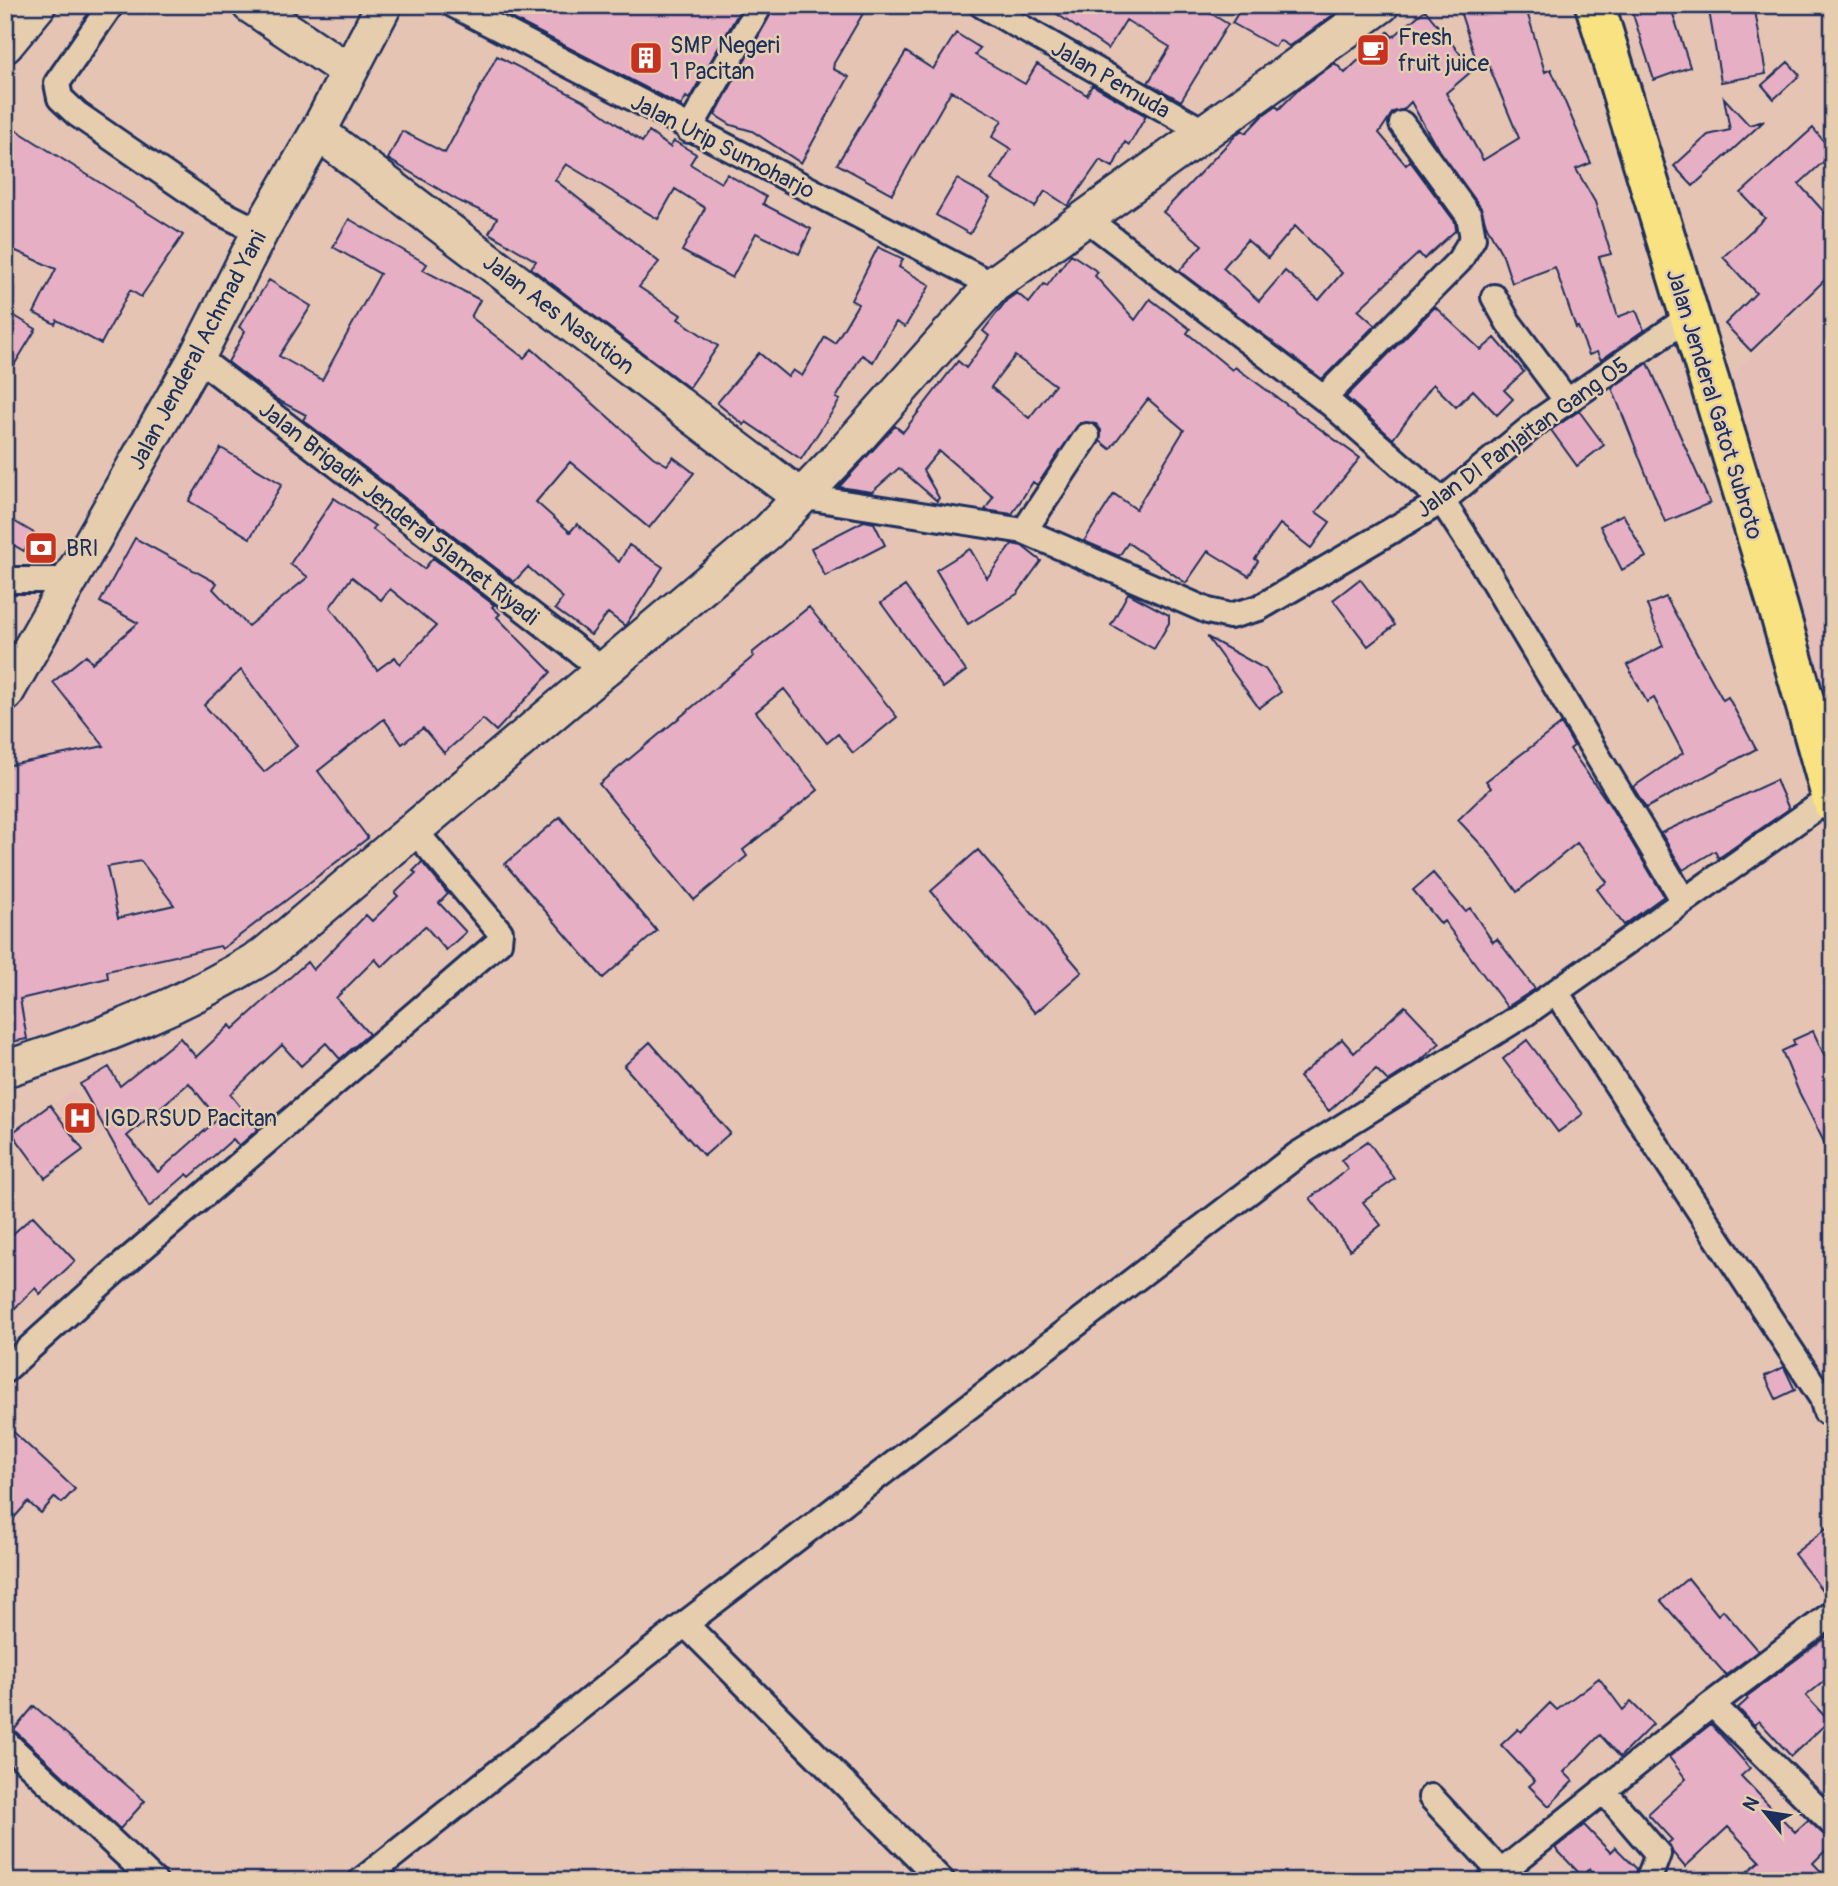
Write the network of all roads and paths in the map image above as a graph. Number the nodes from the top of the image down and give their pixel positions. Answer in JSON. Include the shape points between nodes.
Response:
{"nodes":[{"id":1,"x":38,"y":5,"type":"edge"},
{"id":2,"x":111,"y":5,"type":"edge"},
{"id":3,"x":250,"y":5,"type":"edge"},
{"id":4,"x":384,"y":5,"type":"edge"},
{"id":5,"x":454,"y":5,"type":"edge"},
{"id":6,"x":760,"y":5,"type":"edge"},
{"id":7,"x":982,"y":5,"type":"edge"},
{"id":8,"x":1381,"y":5,"type":"edge"},
{"id":9,"x":1595,"y":5,"type":"edge"},
{"id":10,"x":5,"y":45,"type":"edge"},
{"id":11,"x":348,"y":71,"type":"junction"},
{"id":12,"x":1402,"y":124,"type":"dead end"},
{"id":13,"x":689,"y":130,"type":"junction"},
{"id":14,"x":1203,"y":131,"type":"junction"},
{"id":15,"x":318,"y":132,"type":"junction"},
{"id":16,"x":1084,"y":217,"type":"junction"},
{"id":17,"x":260,"y":232,"type":"junction"},
{"id":18,"x":993,"y":285,"type":"junction"},
{"id":19,"x":1494,"y":297,"type":"dead end"},
{"id":20,"x":1689,"y":317,"type":"junction"},
{"id":21,"x":197,"y":357,"type":"junction"},
{"id":22,"x":1324,"y":398,"type":"junction"},
{"id":23,"x":1567,"y":401,"type":"junction"},
{"id":24,"x":1087,"y":436,"type":"dead end"},
{"id":25,"x":800,"y":496,"type":"junction"},
{"id":26,"x":1442,"y":501,"type":"junction"},
{"id":27,"x":1024,"y":531,"type":"junction"},
{"id":28,"x":5,"y":580,"type":"edge"},
{"id":29,"x":70,"y":580,"type":"junction"},
{"id":30,"x":602,"y":668,"type":"junction"},
{"id":31,"x":5,"y":694,"type":"edge"},
{"id":32,"x":1832,"y":800,"type":"edge"},
{"id":33,"x":415,"y":831,"type":"junction"},
{"id":34,"x":1684,"y":901,"type":"junction"},
{"id":35,"x":1556,"y":992,"type":"junction"},
{"id":36,"x":5,"y":1069,"type":"edge"},
{"id":37,"x":5,"y":1370,"type":"edge"},
{"id":38,"x":1826,"y":1412,"type":"dead end"},
{"id":39,"x":1833,"y":1613,"type":"edge"},
{"id":40,"x":685,"y":1624,"type":"junction"},
{"id":41,"x":1712,"y":1704,"type":"junction"},
{"id":42,"x":5,"y":1742,"type":"edge"},
{"id":43,"x":1603,"y":1790,"type":"junction"},
{"id":44,"x":1431,"y":1797,"type":"dead end"},
{"id":45,"x":1833,"y":1824,"type":"edge"},
{"id":46,"x":1500,"y":1878,"type":"edge"},
{"id":47,"x":154,"y":1881,"type":"edge"},
{"id":48,"x":361,"y":1881,"type":"edge"},
{"id":49,"x":942,"y":1881,"type":"edge"},
{"id":50,"x":1648,"y":1881,"type":"edge"}],
"edges":[{"from":1,"to":10,"type":"street"},
{"from":2,"to":17,"type":"street","via":[[57,83],[60,98],[218,211]]},
{"from":3,"to":11,"type":"street"},
{"from":4,"to":11,"type":"street","name":"Jalan Jenderal Achmad Yani"},
{"from":5,"to":13,"type":"street","name":"Jalan Urip Sumoharjo"},
{"from":6,"to":13,"type":"street"},
{"from":7,"to":14,"type":"street","name":"Jalan Pemuda"},
{"from":8,"to":14,"type":"street"},
{"from":9,"to":20,"type":"highway","name":"Jalan Jenderal Gatot Subroto"},
{"from":11,"to":15,"type":"street","name":"Jalan Jenderal Achmad Yani"},
{"from":12,"to":22,"type":"street","via":[[1469,216],[1473,238],[1459,261]]},
{"from":13,"to":18,"type":"street","name":"Jalan Urip Sumoharjo"},
{"from":14,"to":16,"type":"street"},
{"from":15,"to":17,"type":"street","name":"Jalan Jenderal Achmad Yani"},
{"from":15,"to":25,"type":"street","name":"Jalan Aes Nasution"},
{"from":16,"to":18,"type":"street"},
{"from":16,"to":22,"type":"street"},
{"from":17,"to":21,"type":"street","name":"Jalan Jenderal Achmad Yani"},
{"from":18,"to":25,"type":"street"},
{"from":19,"to":23,"type":"street"},
{"from":20,"to":23,"type":"street","name":"Jalan DI Panjaitan Gang 05"},
{"from":20,"to":32,"type":"highway","name":"Jalan Jenderal Gatot Subroto"},
{"from":21,"to":29,"type":"street","name":"Jalan Jenderal Achmad Yani"},
{"from":21,"to":30,"type":"street","name":"Jalan Brigadir Jenderal Slamet Riyadi"},
{"from":22,"to":26,"type":"street"},
{"from":23,"to":26,"type":"street","name":"Jalan DI Panjaitan Gang 05"},
{"from":24,"to":27,"type":"street"},
{"from":25,"to":27,"type":"street","name":"Jalan DI Panjaitan Gang 05"},
{"from":25,"to":30,"type":"street","via":[[769,531]]},
{"from":26,"to":27,"type":"street","name":"Jalan DI Panjaitan Gang 05","via":[[1259,608],[1230,615],[1208,611]]},
{"from":26,"to":34,"type":"street"},
{"from":28,"to":29,"type":"street"},
{"from":29,"to":31,"type":"street","name":"Jalan Jenderal Achmad Yani"},
{"from":30,"to":33,"type":"street"},
{"from":32,"to":34,"type":"street"},
{"from":33,"to":36,"type":"street","via":[[265,955],[207,991],[146,1019]]},
{"from":33,"to":37,"type":"street","via":[[500,932],[499,942]]},
{"from":34,"to":35,"type":"street"},
{"from":35,"to":38,"type":"street","via":[[1822,1398]]},
{"from":35,"to":40,"type":"street","via":[[1297,1155]]},
{"from":39,"to":41,"type":"street"},
{"from":40,"to":48,"type":"street"},
{"from":40,"to":49,"type":"street"},
{"from":41,"to":43,"type":"street"},
{"from":41,"to":45,"type":"street"},
{"from":42,"to":47,"type":"street"},
{"from":43,"to":46,"type":"street"},
{"from":43,"to":50,"type":"street","via":[[1657,1852]]},
{"from":44,"to":46,"type":"street"}]}
